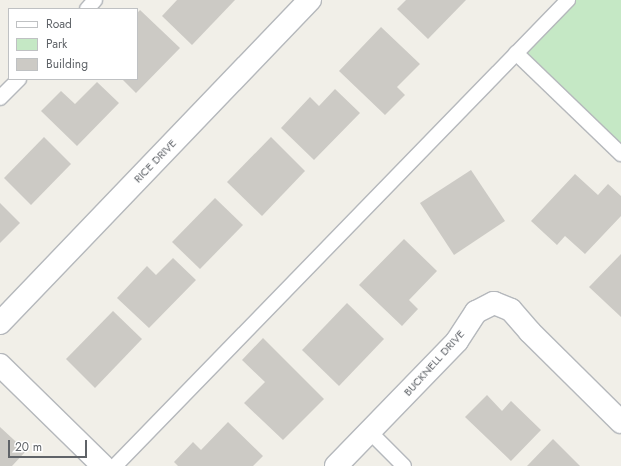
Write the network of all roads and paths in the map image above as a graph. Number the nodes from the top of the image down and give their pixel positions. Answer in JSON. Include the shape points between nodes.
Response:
{"nodes":[{"id":1,"x":95,"y":0,"type":"edge"},
{"id":2,"x":310,"y":0,"type":"edge"},
{"id":3,"x":568,"y":0,"type":"edge"},
{"id":4,"x":88,"y":8,"type":"edge"},
{"id":5,"x":516,"y":53,"type":"junction"},
{"id":6,"x":18,"y":80,"type":"edge"},
{"id":7,"x":0,"y":98,"type":"edge"},
{"id":8,"x":621,"y":154,"type":"edge"},
{"id":9,"x":0,"y":323,"type":"edge"},
{"id":10,"x":0,"y":365,"type":"edge"},
{"id":11,"x":621,"y":422,"type":"edge"},
{"id":12,"x":370,"y":432,"type":"junction"},
{"id":13,"x":104,"y":466,"type":"edge"},
{"id":14,"x":115,"y":466,"type":"edge"},
{"id":15,"x":336,"y":466,"type":"edge"},
{"id":16,"x":404,"y":466,"type":"edge"}],
"edges":[{"from":1,"to":4,"type":"lane"},
{"from":2,"to":9,"type":"street","name":"RICE DRIVE"},
{"from":3,"to":5,"type":"lane"},
{"from":5,"to":8,"type":"lane"},
{"from":5,"to":14,"type":"lane"},
{"from":6,"to":7,"type":"lane"},
{"from":10,"to":13,"type":"street"},
{"from":11,"to":12,"type":"street","name":"BUCKNELL DRIVE","via":[[511,310],[494,303],[476,312],[457,341]]},
{"from":12,"to":15,"type":"street","name":"BUCKNELL DRIVE"},
{"from":12,"to":16,"type":"lane"}]}
